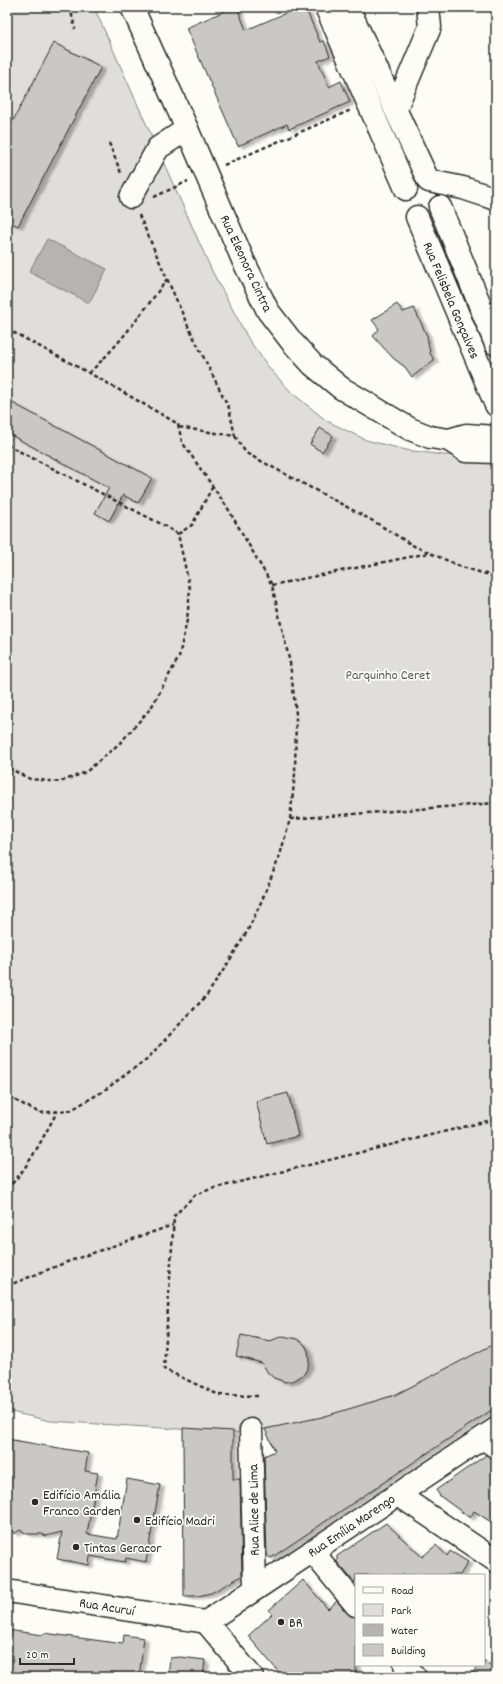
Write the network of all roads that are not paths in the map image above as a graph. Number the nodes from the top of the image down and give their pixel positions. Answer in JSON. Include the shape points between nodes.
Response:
{"nodes":[{"id":1,"x":132,"y":7,"type":"edge"},
{"id":2,"x":326,"y":7,"type":"edge"},
{"id":3,"x":348,"y":7,"type":"edge"},
{"id":4,"x":428,"y":7,"type":"edge"},
{"id":5,"x":396,"y":108,"type":"junction"},
{"id":6,"x":187,"y":129,"type":"junction"},
{"id":7,"x":429,"y":181,"type":"junction"},
{"id":8,"x":463,"y":188,"type":"junction"},
{"id":9,"x":406,"y":189,"type":"junction"},
{"id":10,"x":496,"y":199,"type":"edge"},
{"id":11,"x":133,"y":202,"type":"road end"},
{"id":12,"x":440,"y":205,"type":"junction"},
{"id":13,"x":418,"y":217,"type":"junction"},
{"id":14,"x":496,"y":344,"type":"edge"},
{"id":15,"x":496,"y":405,"type":"edge"},
{"id":16,"x":496,"y":437,"type":"edge"},
{"id":17,"x":449,"y":440,"type":"junction"},
{"id":18,"x":496,"y":452,"type":"edge"},
{"id":19,"x":251,"y":1430,"type":"dead end"},
{"id":20,"x":492,"y":1438,"type":"edge"},
{"id":21,"x":397,"y":1494,"type":"junction"},
{"id":22,"x":312,"y":1551,"type":"junction"},
{"id":23,"x":496,"y":1561,"type":"edge"},
{"id":24,"x":255,"y":1589,"type":"junction"},
{"id":25,"x":7,"y":1591,"type":"edge"},
{"id":26,"x":355,"y":1604,"type":"edge"},
{"id":27,"x":206,"y":1622,"type":"junction"},
{"id":28,"x":406,"y":1666,"type":"edge"},
{"id":29,"x":252,"y":1677,"type":"edge"},
{"id":30,"x":415,"y":1677,"type":"edge"}],
"edges":[{"from":1,"to":6,"type":"street","name":"Rua Eleonora Cintra"},
{"from":2,"to":9,"type":"street"},
{"from":3,"to":5,"type":"street"},
{"from":4,"to":5,"type":"street","via":[[430,27]]},
{"from":5,"to":7,"type":"street"},
{"from":6,"to":11,"type":"street","via":[[158,148]]},
{"from":6,"to":17,"type":"street","name":"Rua Eleonora Cintra","via":[[243,260],[268,311],[292,342],[313,365],[341,388],[410,429]]},
{"from":7,"to":8,"type":"street"},
{"from":7,"to":9,"type":"street","via":[[420,180]]},
{"from":7,"to":12,"type":"street","via":[[437,186],[442,196]]},
{"from":8,"to":10,"type":"street"},
{"from":8,"to":12,"type":"street"},
{"from":9,"to":13,"type":"street","via":[[403,200],[408,211]]},
{"from":12,"to":13,"type":"street","via":[[434,214],[426,218]]},
{"from":12,"to":14,"type":"street","name":"Rua Felisbela Gonçalves"},
{"from":13,"to":15,"type":"street","name":"Rua Felisbela Gonçalves"},
{"from":16,"to":17,"type":"street","name":"Rua Eleonora Cintra","via":[[466,435]]},
{"from":17,"to":18,"type":"street","name":"Rua Eleonora Cintra","via":[[466,451]]},
{"from":19,"to":24,"type":"street","name":"Rua Alice de Lima"},
{"from":20,"to":21,"type":"street","name":"Rua Emília Marengo"},
{"from":21,"to":22,"type":"street","name":"Rua Emília Marengo"},
{"from":21,"to":23,"type":"street"},
{"from":22,"to":24,"type":"street","name":"Rua Emília Marengo"},
{"from":22,"to":26,"type":"street"},
{"from":24,"to":27,"type":"street","name":"Rua Emília Marengo"},
{"from":25,"to":27,"type":"street","name":"Rua Acuruí"},
{"from":27,"to":29,"type":"street"},
{"from":28,"to":30,"type":"street"}]}
